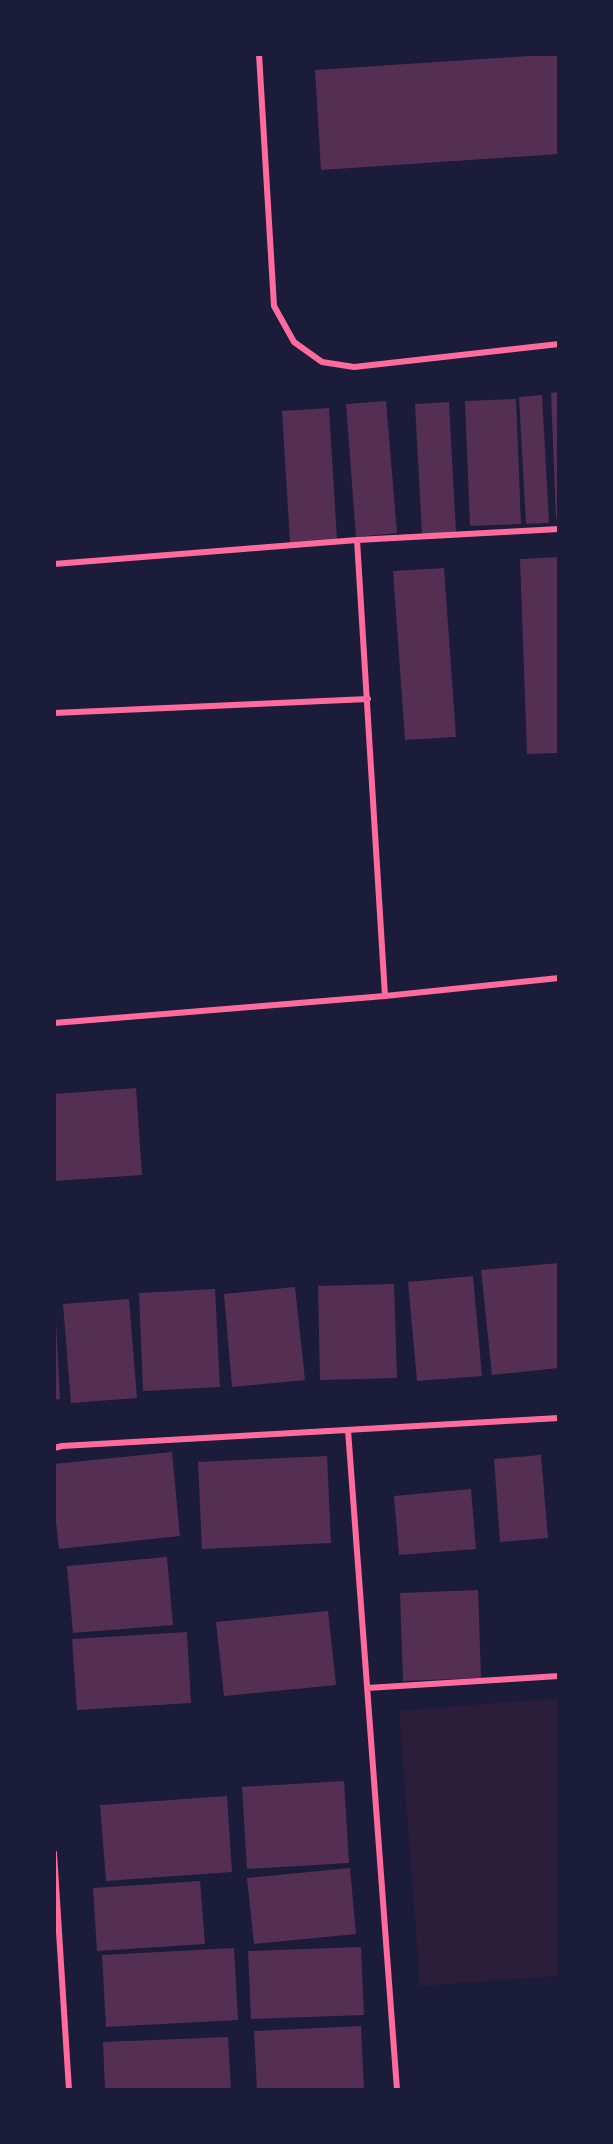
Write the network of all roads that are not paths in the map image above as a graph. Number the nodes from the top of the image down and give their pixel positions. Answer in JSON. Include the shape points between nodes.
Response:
{"nodes":[{"id":1,"x":259,"y":54,"type":"edge"},
{"id":2,"x":559,"y":344,"type":"edge"},
{"id":3,"x":559,"y":529,"type":"edge"},
{"id":4,"x":357,"y":540,"type":"junction"},
{"id":5,"x":54,"y":564,"type":"edge"},
{"id":6,"x":368,"y":699,"type":"junction"},
{"id":7,"x":54,"y":713,"type":"edge"},
{"id":8,"x":559,"y":978,"type":"edge"},
{"id":9,"x":385,"y":996,"type":"junction"},
{"id":10,"x":54,"y":1023,"type":"edge"},
{"id":11,"x":559,"y":1418,"type":"edge"},
{"id":12,"x":348,"y":1430,"type":"junction"},
{"id":13,"x":54,"y":1448,"type":"edge"},
{"id":14,"x":559,"y":1676,"type":"edge"},
{"id":15,"x":367,"y":1688,"type":"junction"},
{"id":16,"x":54,"y":1853,"type":"edge"},
{"id":17,"x":69,"y":2090,"type":"edge"},
{"id":18,"x":397,"y":2090,"type":"edge"}],
"edges":[{"from":1,"to":2,"type":"street","via":[[274,306],[294,342],[322,362],[354,367]]},
{"from":3,"to":4,"type":"street"},
{"from":4,"to":5,"type":"street"},
{"from":4,"to":6,"type":"street"},
{"from":6,"to":7,"type":"street"},
{"from":6,"to":9,"type":"street"},
{"from":8,"to":9,"type":"street"},
{"from":9,"to":10,"type":"street"},
{"from":11,"to":12,"type":"street"},
{"from":12,"to":13,"type":"street"},
{"from":12,"to":15,"type":"street"},
{"from":14,"to":15,"type":"street"},
{"from":15,"to":18,"type":"street"},
{"from":16,"to":17,"type":"street"}]}
